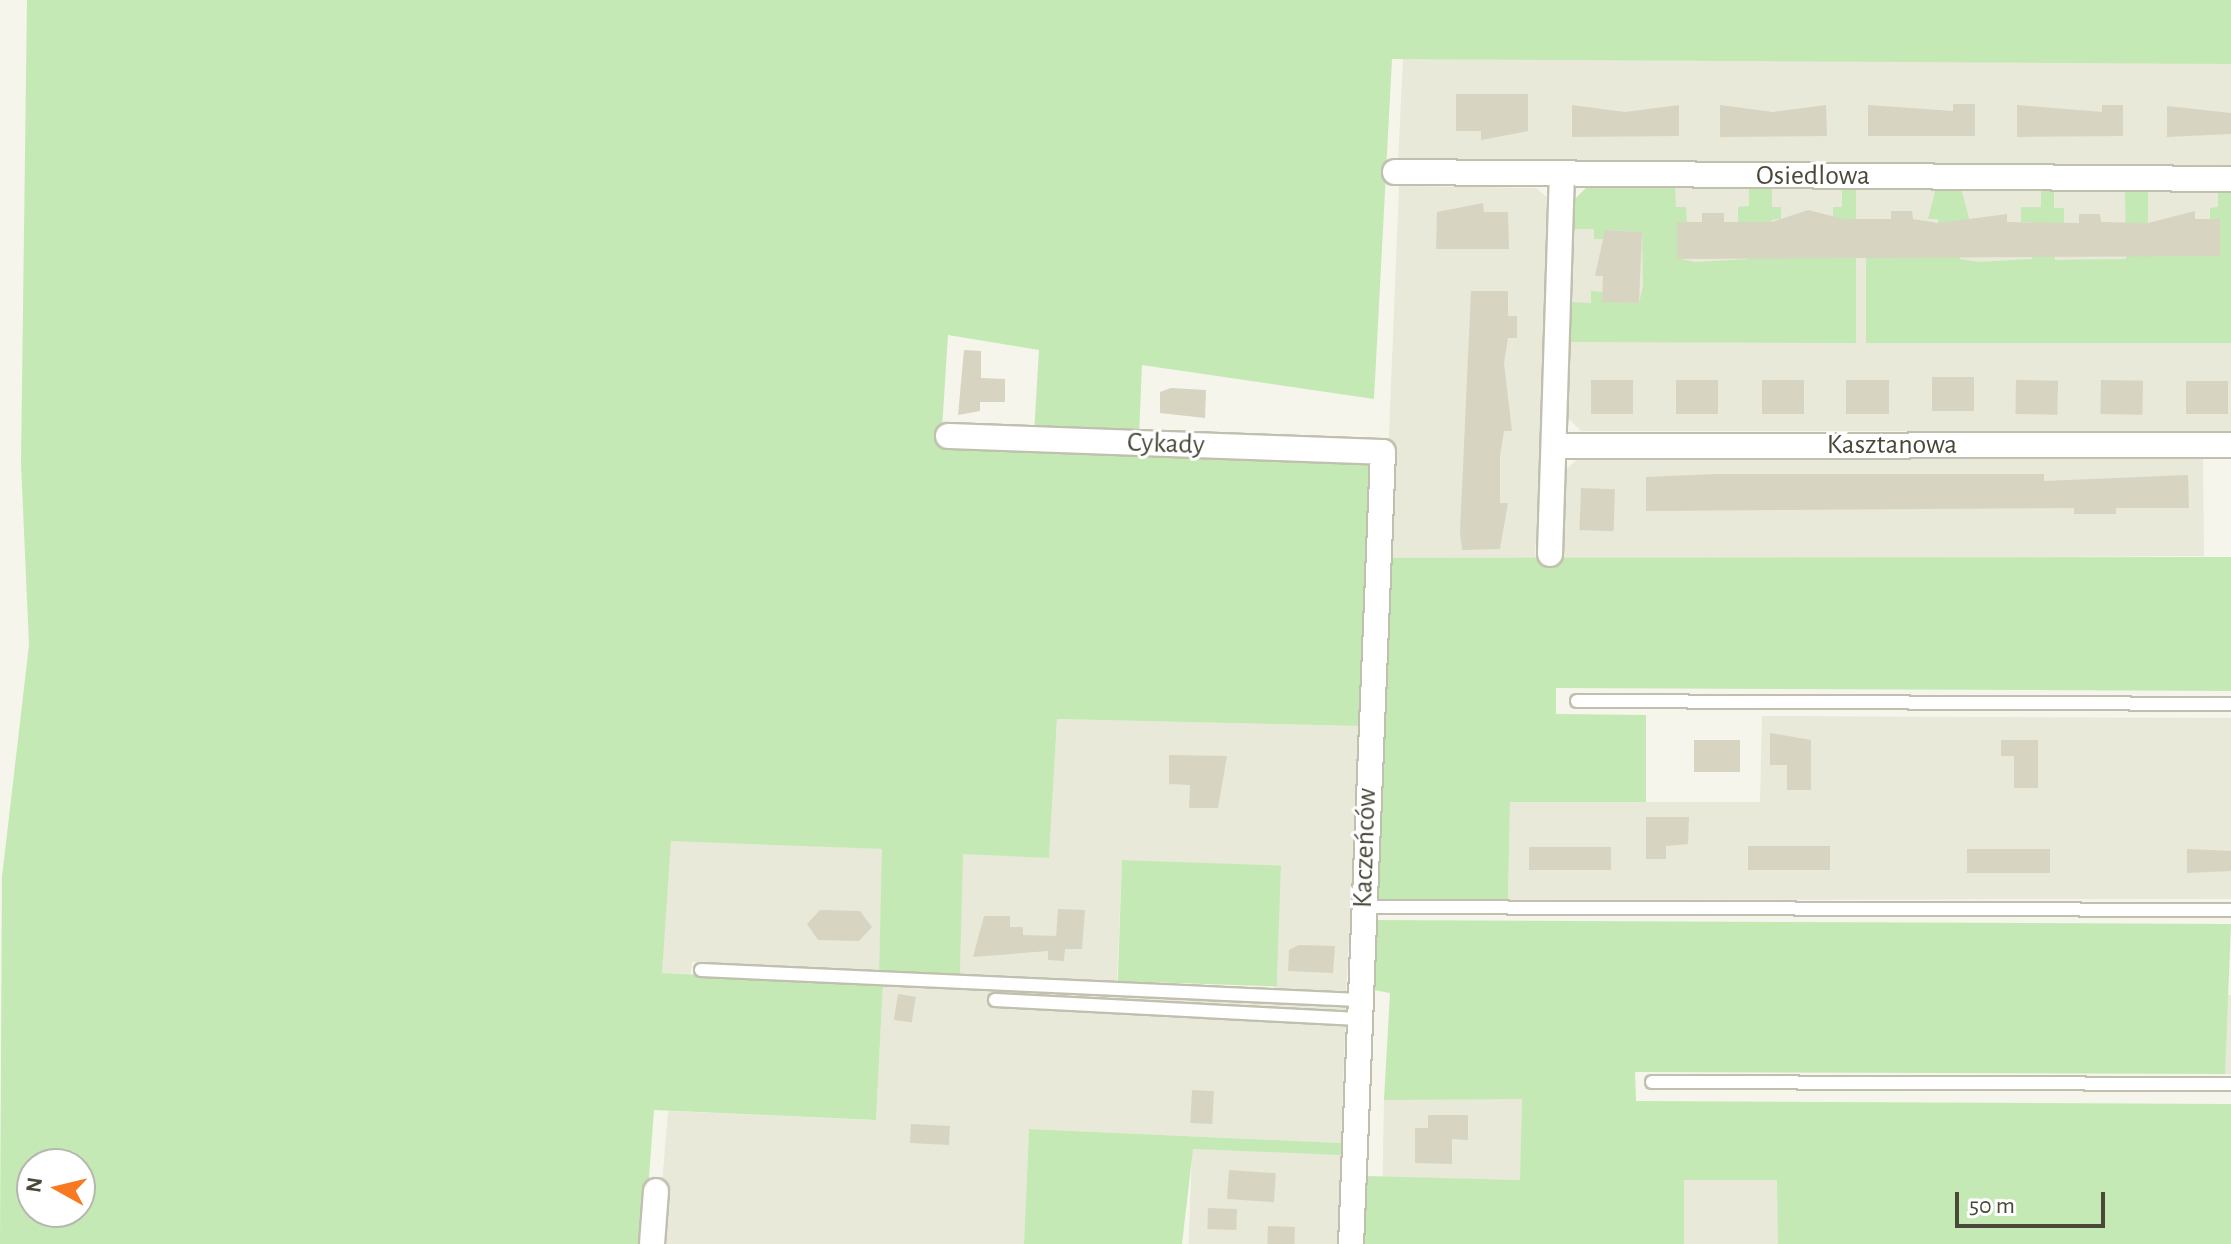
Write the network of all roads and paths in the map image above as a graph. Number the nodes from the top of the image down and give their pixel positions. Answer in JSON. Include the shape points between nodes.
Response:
{"nodes":[{"id":1,"x":1395,"y":172,"type":"dead end"},
{"id":2,"x":1562,"y":174,"type":"junction"},
{"id":3,"x":2231,"y":179,"type":"edge"},
{"id":4,"x":948,"y":436,"type":"dead end"},
{"id":5,"x":2231,"y":445,"type":"edge"},
{"id":6,"x":1554,"y":446,"type":"junction"},
{"id":7,"x":1383,"y":452,"type":"joint"},
{"id":8,"x":1550,"y":554,"type":"dead end"},
{"id":9,"x":1577,"y":701,"type":"dead end"},
{"id":10,"x":2231,"y":704,"type":"edge"},
{"id":11,"x":1362,"y":907,"type":"junction"},
{"id":12,"x":2231,"y":910,"type":"edge"},
{"id":13,"x":701,"y":970,"type":"dead end"},
{"id":14,"x":995,"y":1000,"type":"dead end"},
{"id":15,"x":1359,"y":1010,"type":"junction"},
{"id":16,"x":1652,"y":1082,"type":"dead end"},
{"id":17,"x":2231,"y":1084,"type":"edge"},
{"id":18,"x":656,"y":1191,"type":"dead end"},
{"id":19,"x":652,"y":1244,"type":"edge"},
{"id":20,"x":1351,"y":1244,"type":"edge"}],
"edges":[{"from":1,"to":2,"type":"street","name":"Osiedlowa"},
{"from":2,"to":3,"type":"street","name":"Osiedlowa"},
{"from":2,"to":6,"type":"street"},
{"from":4,"to":7,"type":"street","name":"Cykady"},
{"from":5,"to":6,"type":"street","name":"Kasztanowa"},
{"from":6,"to":8,"type":"street"},
{"from":7,"to":11,"type":"street","name":"Kaczeńców"},
{"from":9,"to":10,"type":"lane"},
{"from":11,"to":12,"type":"lane"},
{"from":11,"to":15,"type":"street","name":"Kaczeńców"},
{"from":13,"to":15,"type":"lane"},
{"from":14,"to":15,"type":"lane"},
{"from":15,"to":20,"type":"street","name":"Kaczeńców"},
{"from":16,"to":17,"type":"lane"},
{"from":18,"to":19,"type":"street"}]}
